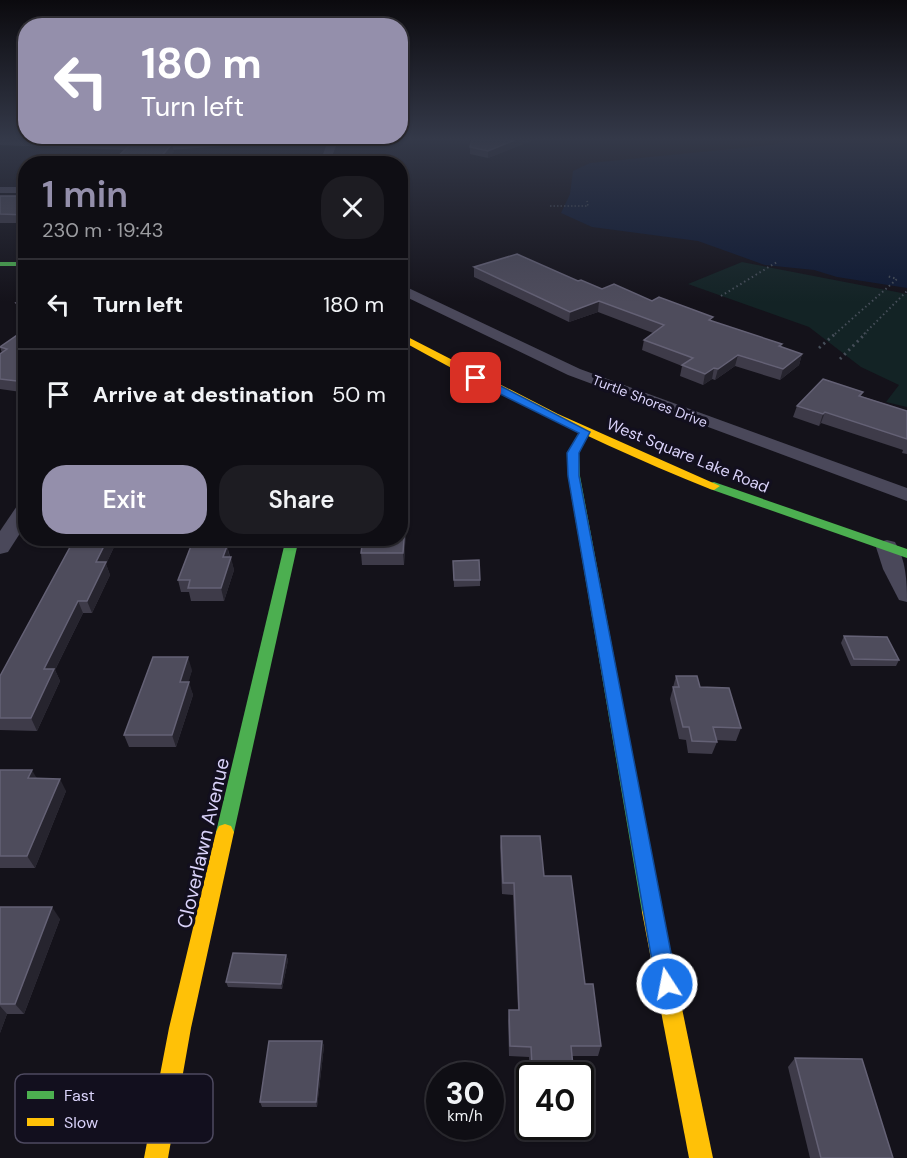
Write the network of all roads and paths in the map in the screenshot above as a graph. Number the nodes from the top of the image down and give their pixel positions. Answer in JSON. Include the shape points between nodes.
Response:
{"nodes":[{"id":1,"x":587,"y":201,"type":"dead end"},
{"id":2,"x":550,"y":206,"type":"dead end"},
{"id":3,"x":777,"y":262,"type":"dead end"},
{"id":4,"x":0,"y":264,"type":"edge"},
{"id":5,"x":18,"y":264,"type":"edge"},
{"id":6,"x":887,"y":276,"type":"dead end"},
{"id":7,"x":907,"y":291,"type":"edge"},
{"id":8,"x":408,"y":292,"type":"edge"},
{"id":9,"x":721,"y":296,"type":"dead end"},
{"id":10,"x":408,"y":340,"type":"edge"},
{"id":11,"x":819,"y":348,"type":"dead end"},
{"id":12,"x":840,"y":359,"type":"dead end"},
{"id":13,"x":585,"y":432,"type":"junction"},
{"id":14,"x":907,"y":495,"type":"edge"},
{"id":15,"x":18,"y":519,"type":"edge"},
{"id":16,"x":291,"y":546,"type":"edge"},
{"id":17,"x":0,"y":547,"type":"edge"},
{"id":18,"x":897,"y":550,"type":"edge"},
{"id":19,"x":907,"y":594,"type":"edge"},
{"id":20,"x":172,"y":1074,"type":"edge"},
{"id":21,"x":159,"y":1143,"type":"edge"},
{"id":22,"x":156,"y":1158,"type":"edge"},
{"id":23,"x":701,"y":1158,"type":"edge"}],
"edges":[{"from":1,"to":2,"type":"path","via":[[588,206]]},
{"from":3,"to":9,"type":"path"},
{"from":4,"to":5,"type":"street"},
{"from":6,"to":11,"type":"path","via":[[897,279]]},
{"from":7,"to":12,"type":"path"},
{"from":8,"to":14,"type":"street","name":"Turtle Shores Drive","via":[[574,372]]},
{"from":10,"to":13,"type":"street","name":"West Square Lake Road"},
{"from":13,"to":18,"type":"street","name":"West Square Lake Road","via":[[678,472]]},
{"from":13,"to":23,"type":"street","via":[[573,453],[574,476],[649,896]]},
{"from":15,"to":17,"type":"street"},
{"from":16,"to":20,"type":"street","name":"Cloverlawn Avenue"},
{"from":18,"to":19,"type":"street","via":[[894,569]]},
{"from":21,"to":22,"type":"street","name":"Cloverlawn Avenue"}]}
